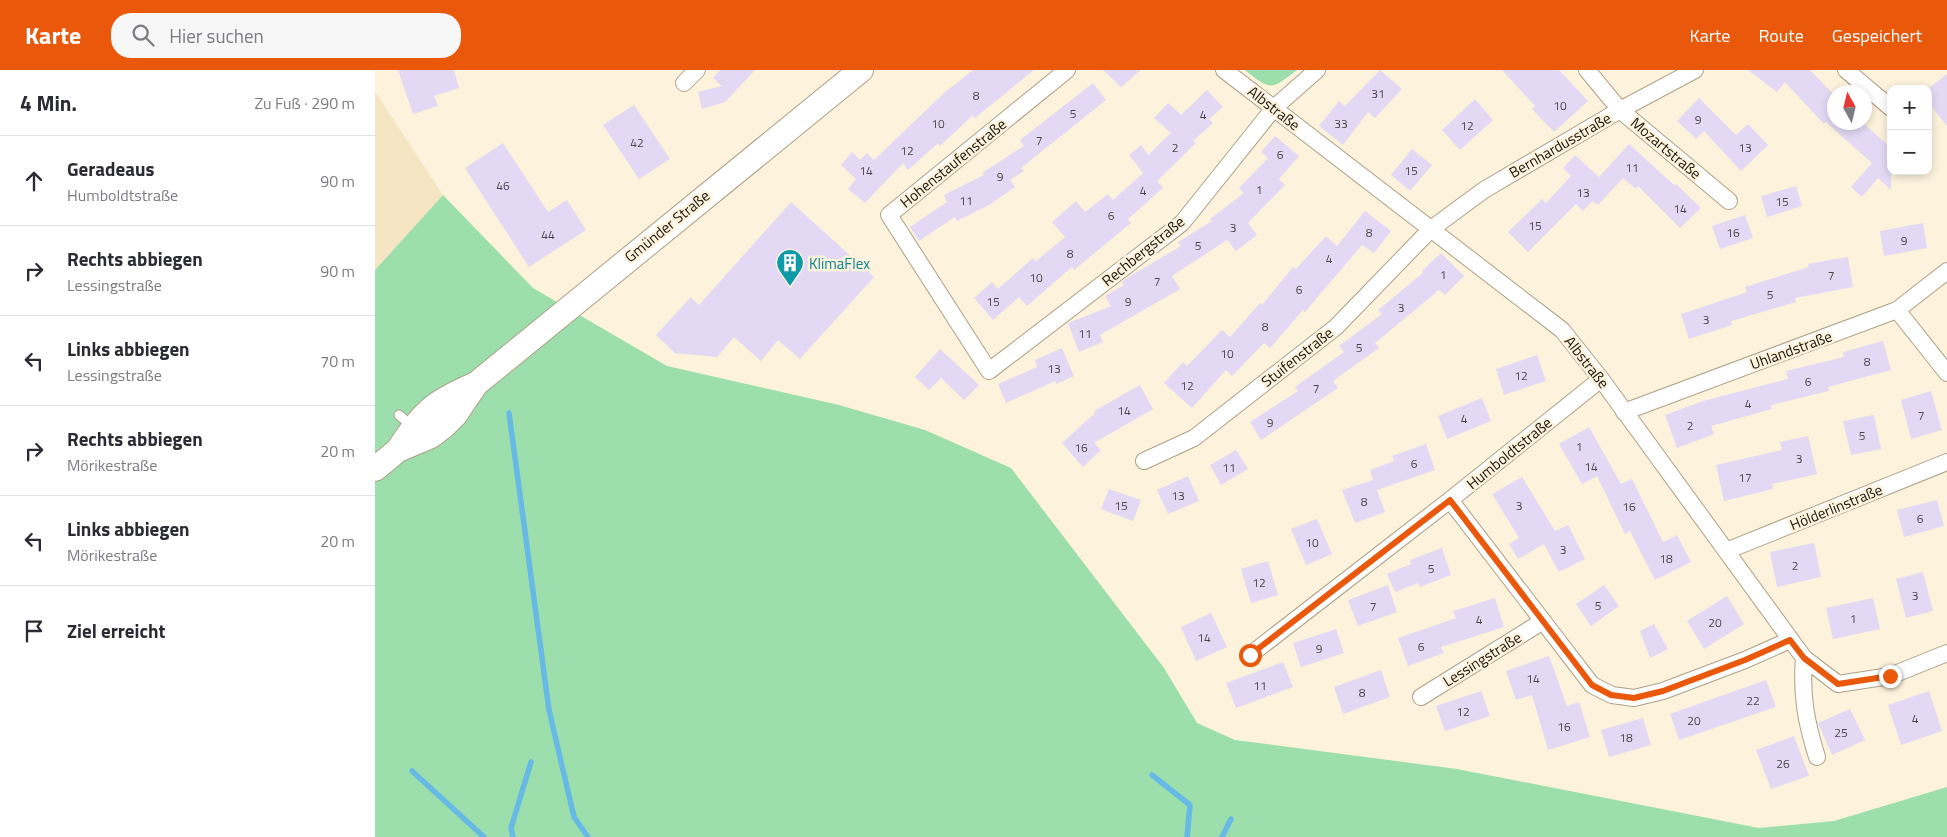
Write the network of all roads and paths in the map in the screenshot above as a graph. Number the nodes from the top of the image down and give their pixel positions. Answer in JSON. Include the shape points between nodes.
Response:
{"nodes":[{"id":1,"x":697,"y":70,"type":"edge"},
{"id":2,"x":861,"y":70,"type":"edge"},
{"id":3,"x":1067,"y":70,"type":"edge"},
{"id":4,"x":1224,"y":70,"type":"edge"},
{"id":5,"x":1317,"y":70,"type":"edge"},
{"id":6,"x":1587,"y":70,"type":"edge"},
{"id":7,"x":1695,"y":70,"type":"edge"},
{"id":8,"x":1846,"y":70,"type":"edge"},
{"id":9,"x":684,"y":83,"type":"dead end"},
{"id":10,"x":1887,"y":105,"type":"edge"},
{"id":11,"x":1274,"y":108,"type":"junction"},
{"id":12,"x":1620,"y":110,"type":"junction"},
{"id":13,"x":1729,"y":201,"type":"dead end"},
{"id":14,"x":1431,"y":229,"type":"junction"},
{"id":15,"x":1947,"y":270,"type":"edge"},
{"id":16,"x":1897,"y":310,"type":"junction"},
{"id":17,"x":989,"y":371,"type":"joint"},
{"id":18,"x":1947,"y":373,"type":"edge"},
{"id":19,"x":1601,"y":379,"type":"junction"},
{"id":20,"x":1624,"y":412,"type":"junction"},
{"id":21,"x":1144,"y":461,"type":"dead end"},
{"id":22,"x":1947,"y":462,"type":"edge"},
{"id":23,"x":375,"y":469,"type":"edge"},
{"id":24,"x":1450,"y":500,"type":"junction"},
{"id":25,"x":1726,"y":551,"type":"junction"},
{"id":26,"x":1543,"y":622,"type":"junction"},
{"id":27,"x":1790,"y":640,"type":"junction"},
{"id":28,"x":1947,"y":653,"type":"edge"},
{"id":29,"x":1250,"y":655,"type":"dead end"},
{"id":30,"x":1804,"y":658,"type":"junction"},
{"id":31,"x":1421,"y":697,"type":"dead end"},
{"id":32,"x":1817,"y":757,"type":"dead end"}],
"edges":[{"from":1,"to":9,"type":"street"},
{"from":2,"to":23,"type":"street","name":"Gmünder Straße","via":[[476,384],[458,408],[429,410],[412,427],[398,450]]},
{"from":3,"to":17,"type":"street","name":"Hohenstaufenstraße","via":[[889,215]]},
{"from":4,"to":11,"type":"street","name":"Albstraße"},
{"from":5,"to":11,"type":"street","name":"Rechbergstraße"},
{"from":6,"to":12,"type":"street","name":"Mozartstraße"},
{"from":7,"to":12,"type":"street","name":"Bernhardusstraße"},
{"from":8,"to":10,"type":"street"},
{"from":11,"to":14,"type":"street","name":"Albstraße"},
{"from":11,"to":17,"type":"street","name":"Rechbergstraße","via":[[1182,223]]},
{"from":12,"to":13,"type":"street","name":"Mozartstraße"},
{"from":12,"to":14,"type":"street","name":"Bernhardusstraße","via":[[1484,190]]},
{"from":14,"to":19,"type":"street","name":"Albstraße","via":[[1562,330]]},
{"from":14,"to":21,"type":"street","name":"Stuifenstraße","via":[[1336,327],[1194,438]]},
{"from":15,"to":16,"type":"street","name":"Uhlandstraße"},
{"from":16,"to":18,"type":"street"},
{"from":16,"to":20,"type":"street","name":"Uhlandstraße"},
{"from":19,"to":20,"type":"street","name":"Albstraße"},
{"from":19,"to":24,"type":"street","name":"Humboldtstraße"},
{"from":20,"to":25,"type":"street","name":"Albstraße"},
{"from":22,"to":25,"type":"street","name":"Hölderlinstraße"},
{"from":24,"to":26,"type":"street"},
{"from":24,"to":29,"type":"street","name":"Humboldtstraße"},
{"from":25,"to":27,"type":"street","name":"Albstraße"},
{"from":26,"to":27,"type":"street","via":[[1592,685],[1611,695],[1634,698],[1672,688]]},
{"from":26,"to":31,"type":"street","name":"Lessingstraße"},
{"from":27,"to":30,"type":"street","name":"Albstraße"},
{"from":28,"to":30,"type":"street","name":"Albstraße","via":[[1890,676],[1838,684]]},
{"from":30,"to":32,"type":"street","via":[[1805,719]]}]}
